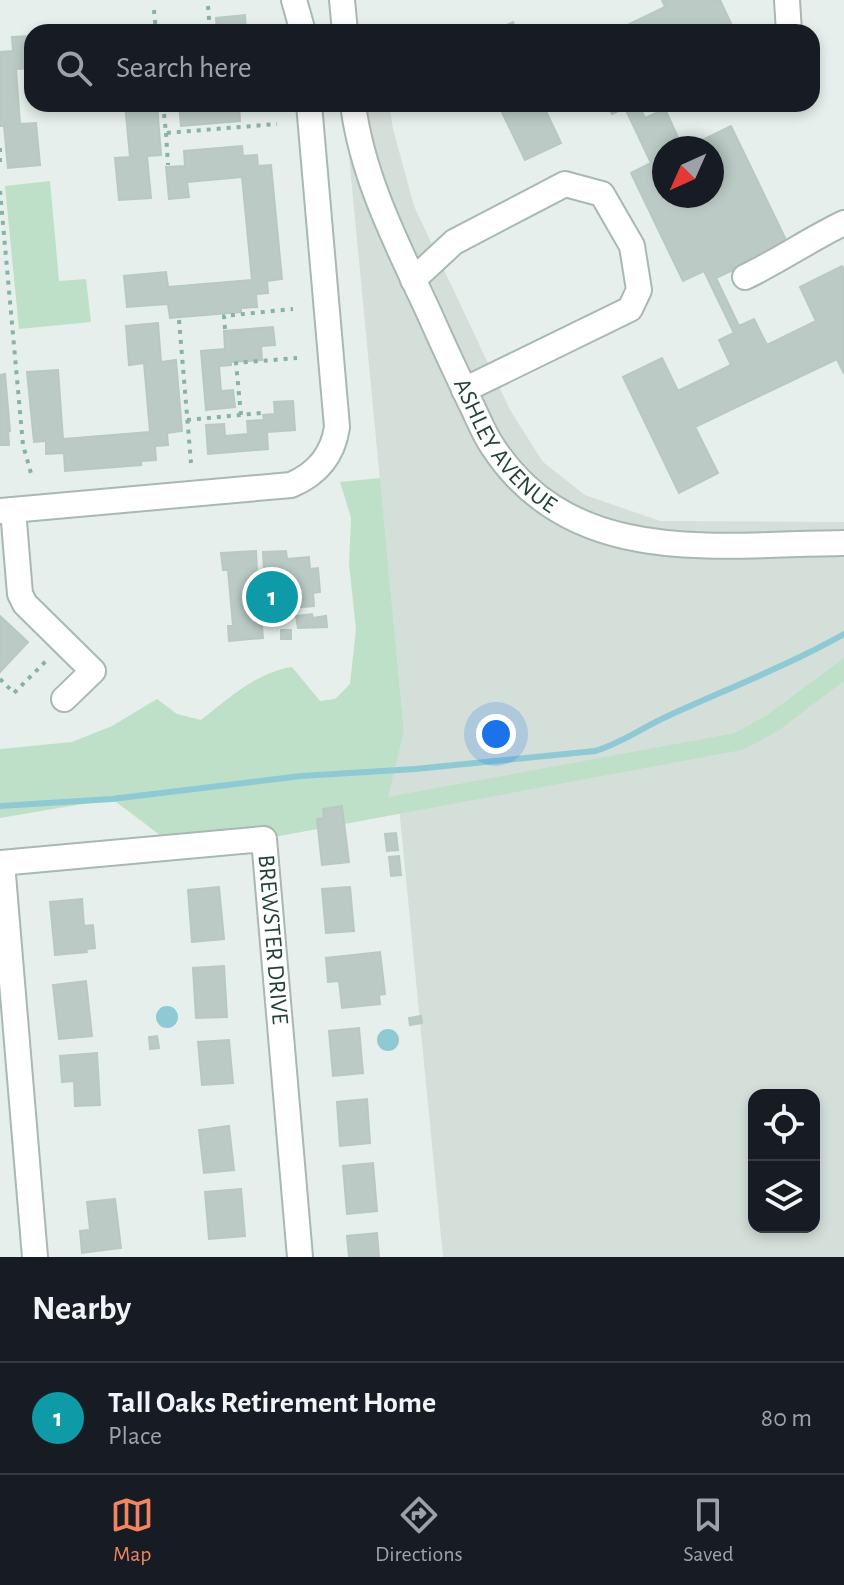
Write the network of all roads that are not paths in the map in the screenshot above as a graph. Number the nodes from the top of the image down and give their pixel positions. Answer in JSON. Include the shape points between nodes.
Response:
{"nodes":[{"id":1,"x":294,"y":0,"type":"edge"},
{"id":2,"x":342,"y":0,"type":"edge"},
{"id":3,"x":787,"y":0,"type":"edge"},
{"id":4,"x":301,"y":24,"type":"edge"},
{"id":5,"x":344,"y":24,"type":"edge"},
{"id":6,"x":788,"y":24,"type":"edge"},
{"id":7,"x":310,"y":112,"type":"edge"},
{"id":8,"x":355,"y":112,"type":"edge"},
{"id":9,"x":844,"y":223,"type":"edge"},
{"id":10,"x":745,"y":277,"type":"dead end"},
{"id":11,"x":413,"y":280,"type":"junction"},
{"id":12,"x":464,"y":390,"type":"junction"},
{"id":13,"x":6,"y":510,"type":"edge"},
{"id":14,"x":844,"y":543,"type":"edge"},
{"id":15,"x":64,"y":699,"type":"dead end"},
{"id":16,"x":1,"y":863,"type":"edge"},
{"id":17,"x":35,"y":1257,"type":"edge"},
{"id":18,"x":300,"y":1257,"type":"edge"}],
"edges":[{"from":1,"to":4,"type":"street"},
{"from":2,"to":5,"type":"street"},
{"from":3,"to":6,"type":"street"},
{"from":7,"to":13,"type":"street","via":[[337,427],[323,464],[291,485]]},
{"from":8,"to":11,"type":"street","name":"ASHLEY AVENUE","via":[[374,187]]},
{"from":9,"to":10,"type":"street"},
{"from":11,"to":12,"type":"street","name":"ASHLEY AVENUE"},
{"from":11,"to":12,"type":"street","via":[[454,242],[565,184],[602,194],[632,246],[639,290],[630,309]]},
{"from":12,"to":14,"type":"street","name":"ASHLEY AVENUE","via":[[491,445],[512,473],[565,514],[605,533],[682,545]]},
{"from":13,"to":15,"type":"street","via":[[25,604],[93,671]]},
{"from":16,"to":17,"type":"street"},
{"from":16,"to":18,"type":"street","name":"BREWSTER DRIVE","via":[[264,839]]}]}
